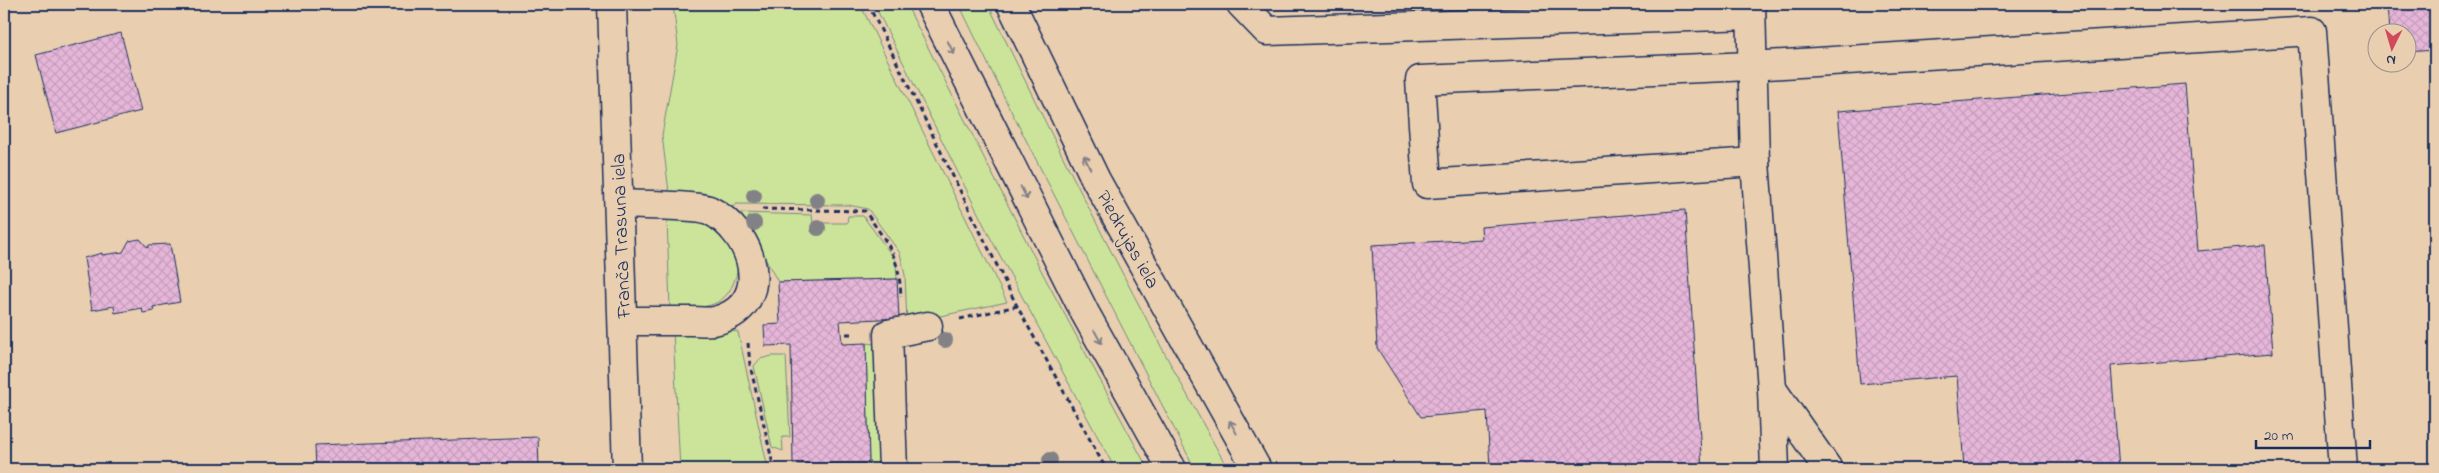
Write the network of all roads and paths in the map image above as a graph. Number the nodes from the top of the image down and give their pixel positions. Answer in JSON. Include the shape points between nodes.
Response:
{"nodes":[{"id":1,"x":612,"y":4,"type":"edge"},
{"id":2,"x":868,"y":4,"type":"edge"},
{"id":3,"x":930,"y":4,"type":"edge"},
{"id":4,"x":1011,"y":4,"type":"edge"},
{"id":5,"x":1241,"y":4,"type":"edge"},
{"id":6,"x":1751,"y":10,"type":"edge"},
{"id":7,"x":1751,"y":66,"type":"junction"},
{"id":8,"x":1755,"y":162,"type":"junction"},
{"id":9,"x":619,"y":204,"type":"junction"},
{"id":10,"x":727,"y":221,"type":"junction"},
{"id":11,"x":1017,"y":306,"type":"junction"},
{"id":12,"x":736,"y":313,"type":"junction"},
{"id":13,"x":623,"y":321,"type":"junction"},
{"id":14,"x":916,"y":329,"type":"junction"},
{"id":15,"x":1772,"y":389,"type":"junction"},
{"id":16,"x":627,"y":469,"type":"edge"},
{"id":17,"x":774,"y":469,"type":"edge"},
{"id":18,"x":892,"y":469,"type":"edge"},
{"id":19,"x":1106,"y":469,"type":"edge"},
{"id":20,"x":1172,"y":469,"type":"edge"},
{"id":21,"x":1257,"y":469,"type":"edge"},
{"id":22,"x":1775,"y":469,"type":"edge"},
{"id":23,"x":1828,"y":469,"type":"edge"},
{"id":24,"x":2343,"y":469,"type":"edge"}],
"edges":[{"from":1,"to":9,"type":"main road","name":"Franča Trasuna iela"},
{"from":2,"to":11,"type":"path"},
{"from":3,"to":20,"type":"main road","one_way":true,"via":[[1084,313]]},
{"from":21,"to":4,"type":"main road","name":"Piedrujas iela","one_way":true,"via":[[1096,180]]},
{"from":5,"to":6,"type":"main road","via":[[1267,31]]},
{"from":6,"to":7,"type":"main road"},
{"from":7,"to":8,"type":"main road"},
{"from":7,"to":8,"type":"main road","via":[[1420,80],[1427,184]]},
{"from":7,"to":24,"type":"main road","via":[[2312,31]]},
{"from":8,"to":15,"type":"main road"},
{"from":9,"to":10,"type":"main road","via":[[708,209]]},
{"from":9,"to":13,"type":"main road","name":"Franča Trasuna iela"},
{"from":10,"to":12,"type":"main road","via":[[744,240],[751,259],[749,296]]},
{"from":10,"to":14,"type":"path","via":[[738,209],[865,211],[895,256]]},
{"from":11,"to":14,"type":"path"},
{"from":11,"to":19,"type":"path"},
{"from":12,"to":13,"type":"main road","via":[[716,321]]},
{"from":12,"to":17,"type":"path","via":[[746,330],[750,365]]},
{"from":13,"to":16,"type":"main road","name":"Franča Trasuna iela"},
{"from":14,"to":18,"type":"main road","via":[[888,334]]},
{"from":15,"to":22,"type":"main road"},
{"from":15,"to":23,"type":"main road"}]}
